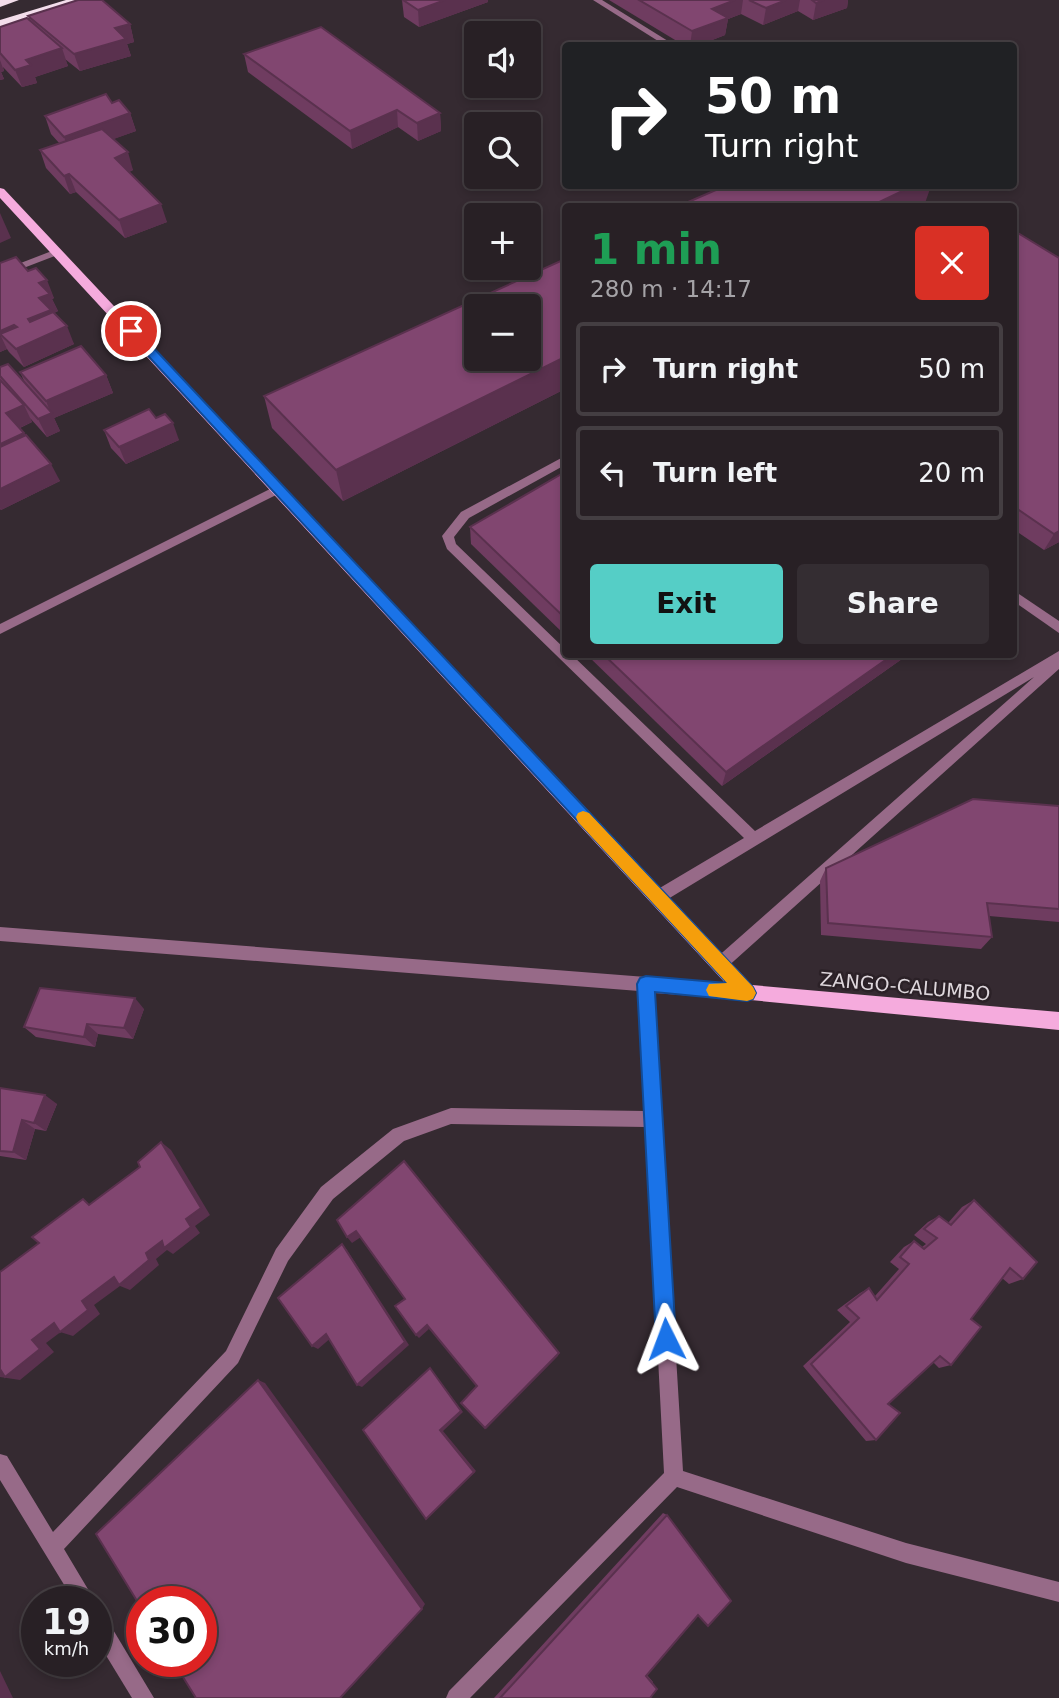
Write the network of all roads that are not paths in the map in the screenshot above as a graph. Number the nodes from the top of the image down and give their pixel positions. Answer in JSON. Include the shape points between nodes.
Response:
{"nodes":[{"id":1,"x":13,"y":0,"type":"edge"},
{"id":2,"x":78,"y":0,"type":"edge"},
{"id":3,"x":597,"y":0,"type":"edge"},
{"id":4,"x":0,"y":4,"type":"edge"},
{"id":5,"x":0,"y":24,"type":"edge"},
{"id":6,"x":665,"y":42,"type":"edge"},
{"id":7,"x":0,"y":191,"type":"edge"},
{"id":8,"x":57,"y":252,"type":"junction"},
{"id":9,"x":0,"y":274,"type":"edge"},
{"id":10,"x":562,"y":462,"type":"edge"},
{"id":11,"x":278,"y":489,"type":"junction"},
{"id":12,"x":1017,"y":597,"type":"edge"},
{"id":13,"x":1059,"y":628,"type":"edge"},
{"id":14,"x":0,"y":629,"type":"edge"},
{"id":15,"x":562,"y":653,"type":"edge"},
{"id":16,"x":1059,"y":656,"type":"edge"},
{"id":17,"x":567,"y":658,"type":"edge"},
{"id":18,"x":1059,"y":662,"type":"edge"},
{"id":19,"x":754,"y":839,"type":"junction"},
{"id":20,"x":658,"y":897,"type":"junction"},
{"id":21,"x":2,"y":939,"type":"edge"},
{"id":22,"x":720,"y":964,"type":"junction"},
{"id":23,"x":646,"y":984,"type":"junction"},
{"id":24,"x":747,"y":993,"type":"junction"},
{"id":25,"x":1059,"y":1021,"type":"edge"},
{"id":26,"x":653,"y":1119,"type":"junction"},
{"id":27,"x":0,"y":1463,"type":"edge"},
{"id":28,"x":674,"y":1477,"type":"junction"},
{"id":29,"x":52,"y":1547,"type":"junction"},
{"id":30,"x":76,"y":1586,"type":"edge"},
{"id":31,"x":1059,"y":1592,"type":"edge"},
{"id":32,"x":112,"y":1646,"type":"edge"},
{"id":33,"x":144,"y":1698,"type":"edge"},
{"id":34,"x":456,"y":1698,"type":"edge"}],
"edges":[{"from":1,"to":4,"type":"highway"},
{"from":2,"to":5,"type":"highway"},
{"from":3,"to":6,"type":"street"},
{"from":7,"to":8,"type":"main road"},
{"from":8,"to":9,"type":"street"},
{"from":8,"to":11,"type":"main road"},
{"from":10,"to":15,"type":"street","via":[[465,515],[448,537],[451,546]]},
{"from":11,"to":14,"type":"street"},
{"from":11,"to":20,"type":"main road"},
{"from":12,"to":13,"type":"street"},
{"from":16,"to":19,"type":"street"},
{"from":17,"to":19,"type":"street"},
{"from":18,"to":22,"type":"street"},
{"from":19,"to":20,"type":"street"},
{"from":20,"to":22,"type":"main road"},
{"from":21,"to":23,"type":"street"},
{"from":22,"to":24,"type":"main road"},
{"from":23,"to":24,"type":"street"},
{"from":23,"to":26,"type":"street"},
{"from":24,"to":25,"type":"main road","name":"ZANGO-CALUMBO"},
{"from":26,"to":28,"type":"street"},
{"from":26,"to":29,"type":"street","via":[[451,1116],[399,1135],[327,1193],[282,1255],[232,1357]]},
{"from":27,"to":29,"type":"street"},
{"from":28,"to":31,"type":"street","via":[[906,1553]]},
{"from":28,"to":34,"type":"street"},
{"from":29,"to":30,"type":"street"},
{"from":32,"to":33,"type":"street"}]}
